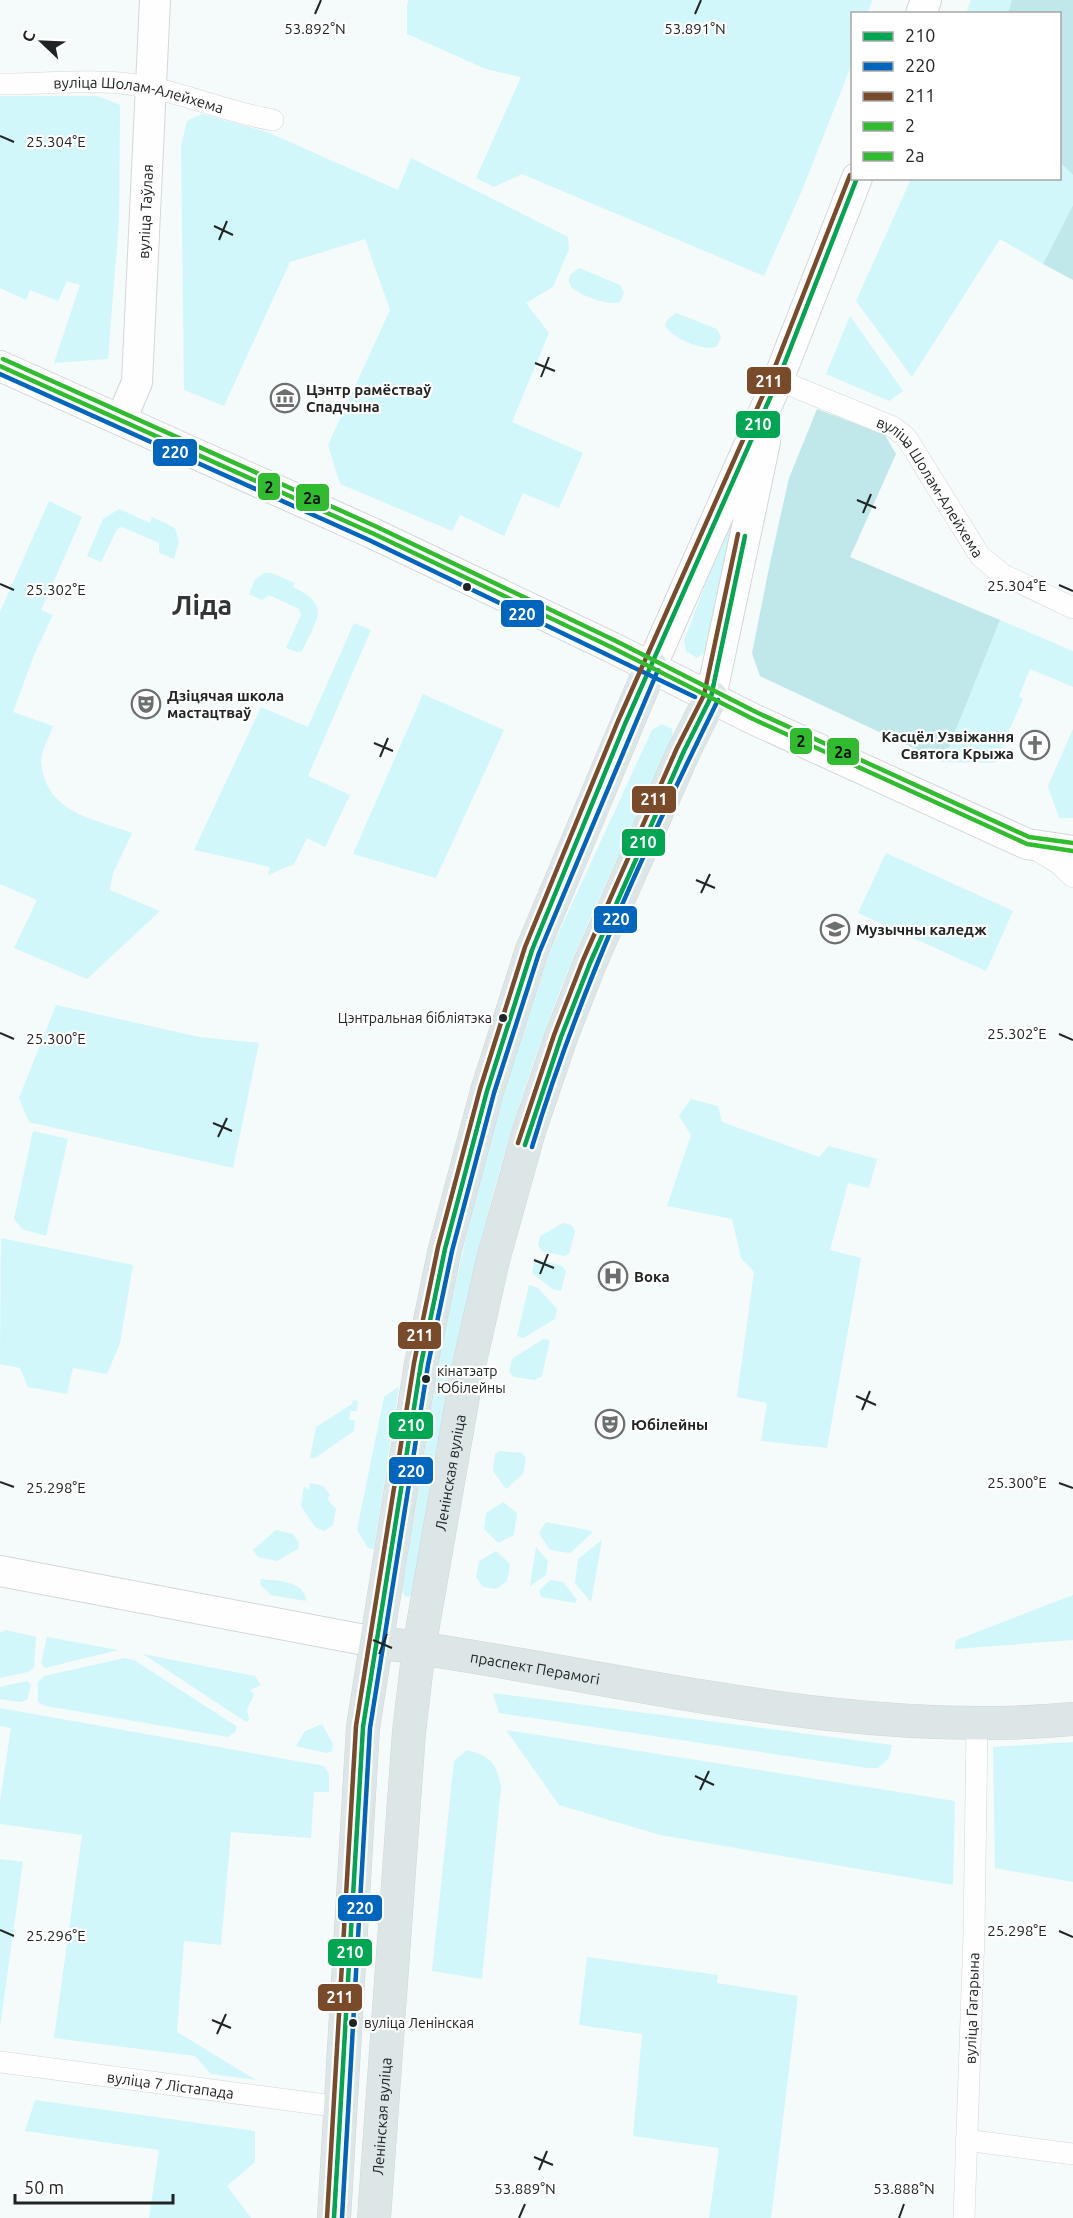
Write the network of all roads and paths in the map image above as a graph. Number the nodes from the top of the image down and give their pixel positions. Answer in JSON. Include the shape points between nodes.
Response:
{"nodes":[{"id":1,"x":155,"y":0,"type":"edge"},
{"id":2,"x":0,"y":84,"type":"edge"},
{"id":3,"x":151,"y":88,"type":"junction"},
{"id":4,"x":273,"y":120,"type":"dead end"},
{"id":5,"x":856,"y":180,"type":"edge"},
{"id":6,"x":0,"y":366,"type":"edge"},
{"id":7,"x":778,"y":380,"type":"junction"},
{"id":8,"x":121,"y":420,"type":"junction"},
{"id":9,"x":1073,"y":608,"type":"edge"},
{"id":10,"x":651,"y":667,"type":"junction"},
{"id":11,"x":711,"y":697,"type":"junction"},
{"id":12,"x":1027,"y":844,"type":"junction"},
{"id":13,"x":1073,"y":851,"type":"edge"},
{"id":14,"x":1073,"y":878,"type":"edge"},
{"id":15,"x":0,"y":1571,"type":"edge"},
{"id":16,"x":375,"y":1642,"type":"junction"},
{"id":17,"x":419,"y":1648,"type":"junction"},
{"id":18,"x":1073,"y":1719,"type":"edge"},
{"id":19,"x":977,"y":1725,"type":"junction"},
{"id":20,"x":0,"y":2062,"type":"edge"},
{"id":21,"x":341,"y":2107,"type":"junction"},
{"id":22,"x":966,"y":2140,"type":"junction"},
{"id":23,"x":1073,"y":2154,"type":"edge"},
{"id":24,"x":334,"y":2218,"type":"edge"},
{"id":25,"x":374,"y":2218,"type":"edge"},
{"id":26,"x":964,"y":2218,"type":"edge"}],
"edges":[{"from":1,"to":3,"type":"main road","name":"вуліца Таўлая"},
{"from":2,"to":3,"type":"street","name":"вуліца Шолам-Алейхема","via":[[129,84]]},
{"from":3,"to":4,"type":"street","name":"вуліца Шолам-Алейхема"},
{"from":3,"to":8,"type":"main road","name":"вуліца Таўлая","via":[[137,382]]},
{"from":5,"to":7,"type":"main road"},
{"from":6,"to":8,"type":"main road"},
{"from":7,"to":9,"type":"street","name":"вуліца Шолам-Алейхема","via":[[893,427],[906,437],[980,556],[1002,574]]},
{"from":7,"to":10,"type":"main road"},
{"from":7,"to":11,"type":"main road"},
{"from":8,"to":10,"type":"main road","via":[[372,533]]},
{"from":10,"to":11,"type":"main road"},
{"from":10,"to":16,"type":"main road","via":[[532,950],[487,1091],[445,1249],[421,1364]]},
{"from":11,"to":12,"type":"main road"},
{"from":11,"to":17,"type":"main road","name":"Ленінская вуліца","via":[[590,963],[529,1131],[493,1260],[466,1379]]},
{"from":12,"to":13,"type":"main road"},
{"from":12,"to":14,"type":"street"},
{"from":15,"to":16,"type":"main road","name":"праспект Перамогі"},
{"from":16,"to":17,"type":"main road","name":"праспект Перамогі"},
{"from":16,"to":21,"type":"main road","via":[[363,1728]]},
{"from":17,"to":19,"type":"main road","name":"праспект Перамогі","via":[[779,1707],[924,1724]]},
{"from":17,"to":25,"type":"main road","name":"Ленінская вуліца","via":[[409,1732]]},
{"from":18,"to":19,"type":"main road","name":"праспект Перамогі"},
{"from":19,"to":22,"type":"street","name":"вуліца Гагарына"},
{"from":20,"to":21,"type":"street","name":"вуліца 7 Лістапада"},
{"from":21,"to":24,"type":"main road"},
{"from":22,"to":23,"type":"street"},
{"from":22,"to":26,"type":"street","name":"вуліца Гагарына"}]}
